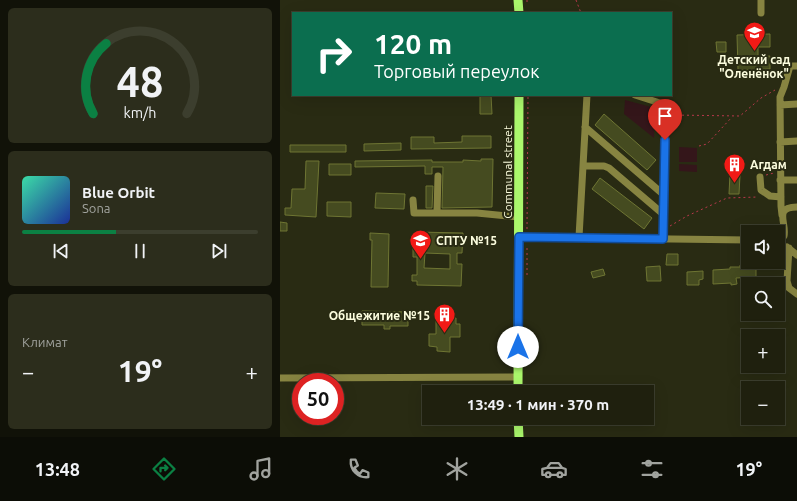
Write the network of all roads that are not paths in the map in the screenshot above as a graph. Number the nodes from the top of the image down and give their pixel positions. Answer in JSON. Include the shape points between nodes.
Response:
{"nodes":[{"id":1,"x":518,"y":0,"type":"edge"},
{"id":2,"x":761,"y":0,"type":"edge"},
{"id":3,"x":518,"y":12,"type":"edge"},
{"id":4,"x":761,"y":13,"type":"dead end"},
{"id":5,"x":797,"y":66,"type":"edge"},
{"id":6,"x":519,"y":96,"type":"edge"},
{"id":7,"x":587,"y":96,"type":"edge"},
{"id":8,"x":638,"y":96,"type":"edge"},
{"id":9,"x":780,"y":104,"type":"junction"},
{"id":10,"x":797,"y":104,"type":"edge"},
{"id":11,"x":585,"y":127,"type":"junction"},
{"id":12,"x":797,"y":141,"type":"edge"},
{"id":13,"x":780,"y":142,"type":"junction"},
{"id":14,"x":583,"y":166,"type":"junction"},
{"id":15,"x":438,"y":176,"type":"dead end"},
{"id":16,"x":760,"y":177,"type":"road end"},
{"id":17,"x":780,"y":180,"type":"junction"},
{"id":18,"x":797,"y":180,"type":"edge"},
{"id":19,"x":664,"y":196,"type":"junction"},
{"id":20,"x":780,"y":197,"type":"junction"},
{"id":21,"x":413,"y":200,"type":"dead end"},
{"id":22,"x":797,"y":207,"type":"edge"},
{"id":23,"x":437,"y":212,"type":"junction"},
{"id":24,"x":663,"y":214,"type":"junction"},
{"id":25,"x":782,"y":215,"type":"junction"},
{"id":26,"x":519,"y":217,"type":"junction"},
{"id":27,"x":783,"y":225,"type":"edge"},
{"id":28,"x":519,"y":237,"type":"junction"},
{"id":29,"x":579,"y":237,"type":"junction"},
{"id":30,"x":663,"y":239,"type":"junction"},
{"id":31,"x":741,"y":240,"type":"edge"},
{"id":32,"x":785,"y":245,"type":"edge"},
{"id":33,"x":789,"y":248,"type":"junction"},
{"id":34,"x":797,"y":256,"type":"edge"},
{"id":35,"x":797,"y":294,"type":"edge"},
{"id":36,"x":280,"y":378,"type":"edge"},
{"id":37,"x":518,"y":378,"type":"junction"},
{"id":38,"x":518,"y":385,"type":"edge"},
{"id":39,"x":518,"y":425,"type":"edge"},
{"id":40,"x":519,"y":437,"type":"edge"}],
"edges":[{"from":1,"to":3,"type":"main road"},
{"from":2,"to":4,"type":"street"},
{"from":5,"to":9,"type":"street","via":[[790,66]]},
{"from":6,"to":26,"type":"main road","name":"Communal street"},
{"from":7,"to":11,"type":"street"},
{"from":8,"to":19,"type":"street","via":[[663,104],[665,109]]},
{"from":9,"to":10,"type":"street"},
{"from":9,"to":13,"type":"street"},
{"from":11,"to":14,"type":"street"},
{"from":11,"to":19,"type":"street"},
{"from":12,"to":13,"type":"street"},
{"from":13,"to":17,"type":"street"},
{"from":14,"to":24,"type":"street","via":[[609,168]]},
{"from":14,"to":29,"type":"street"},
{"from":15,"to":23,"type":"street"},
{"from":16,"to":20,"type":"street","via":[[762,190],[770,196]]},
{"from":17,"to":18,"type":"street"},
{"from":17,"to":20,"type":"street"},
{"from":19,"to":24,"type":"street"},
{"from":20,"to":25,"type":"street"},
{"from":21,"to":23,"type":"street","via":[[414,213]]},
{"from":22,"to":25,"type":"street","via":[[789,207]]},
{"from":23,"to":26,"type":"street"},
{"from":24,"to":30,"type":"street"},
{"from":25,"to":27,"type":"street"},
{"from":26,"to":28,"type":"main road","name":"Communal street"},
{"from":28,"to":29,"type":"street"},
{"from":28,"to":37,"type":"main road","name":"Communal street"},
{"from":29,"to":30,"type":"street"},
{"from":30,"to":31,"type":"street"},
{"from":32,"to":33,"type":"street"},
{"from":33,"to":34,"type":"street"},
{"from":33,"to":35,"type":"street","via":[[787,281],[789,288]]},
{"from":36,"to":37,"type":"street"},
{"from":37,"to":38,"type":"main road","name":"Communal street"},
{"from":39,"to":40,"type":"main road"}]}
